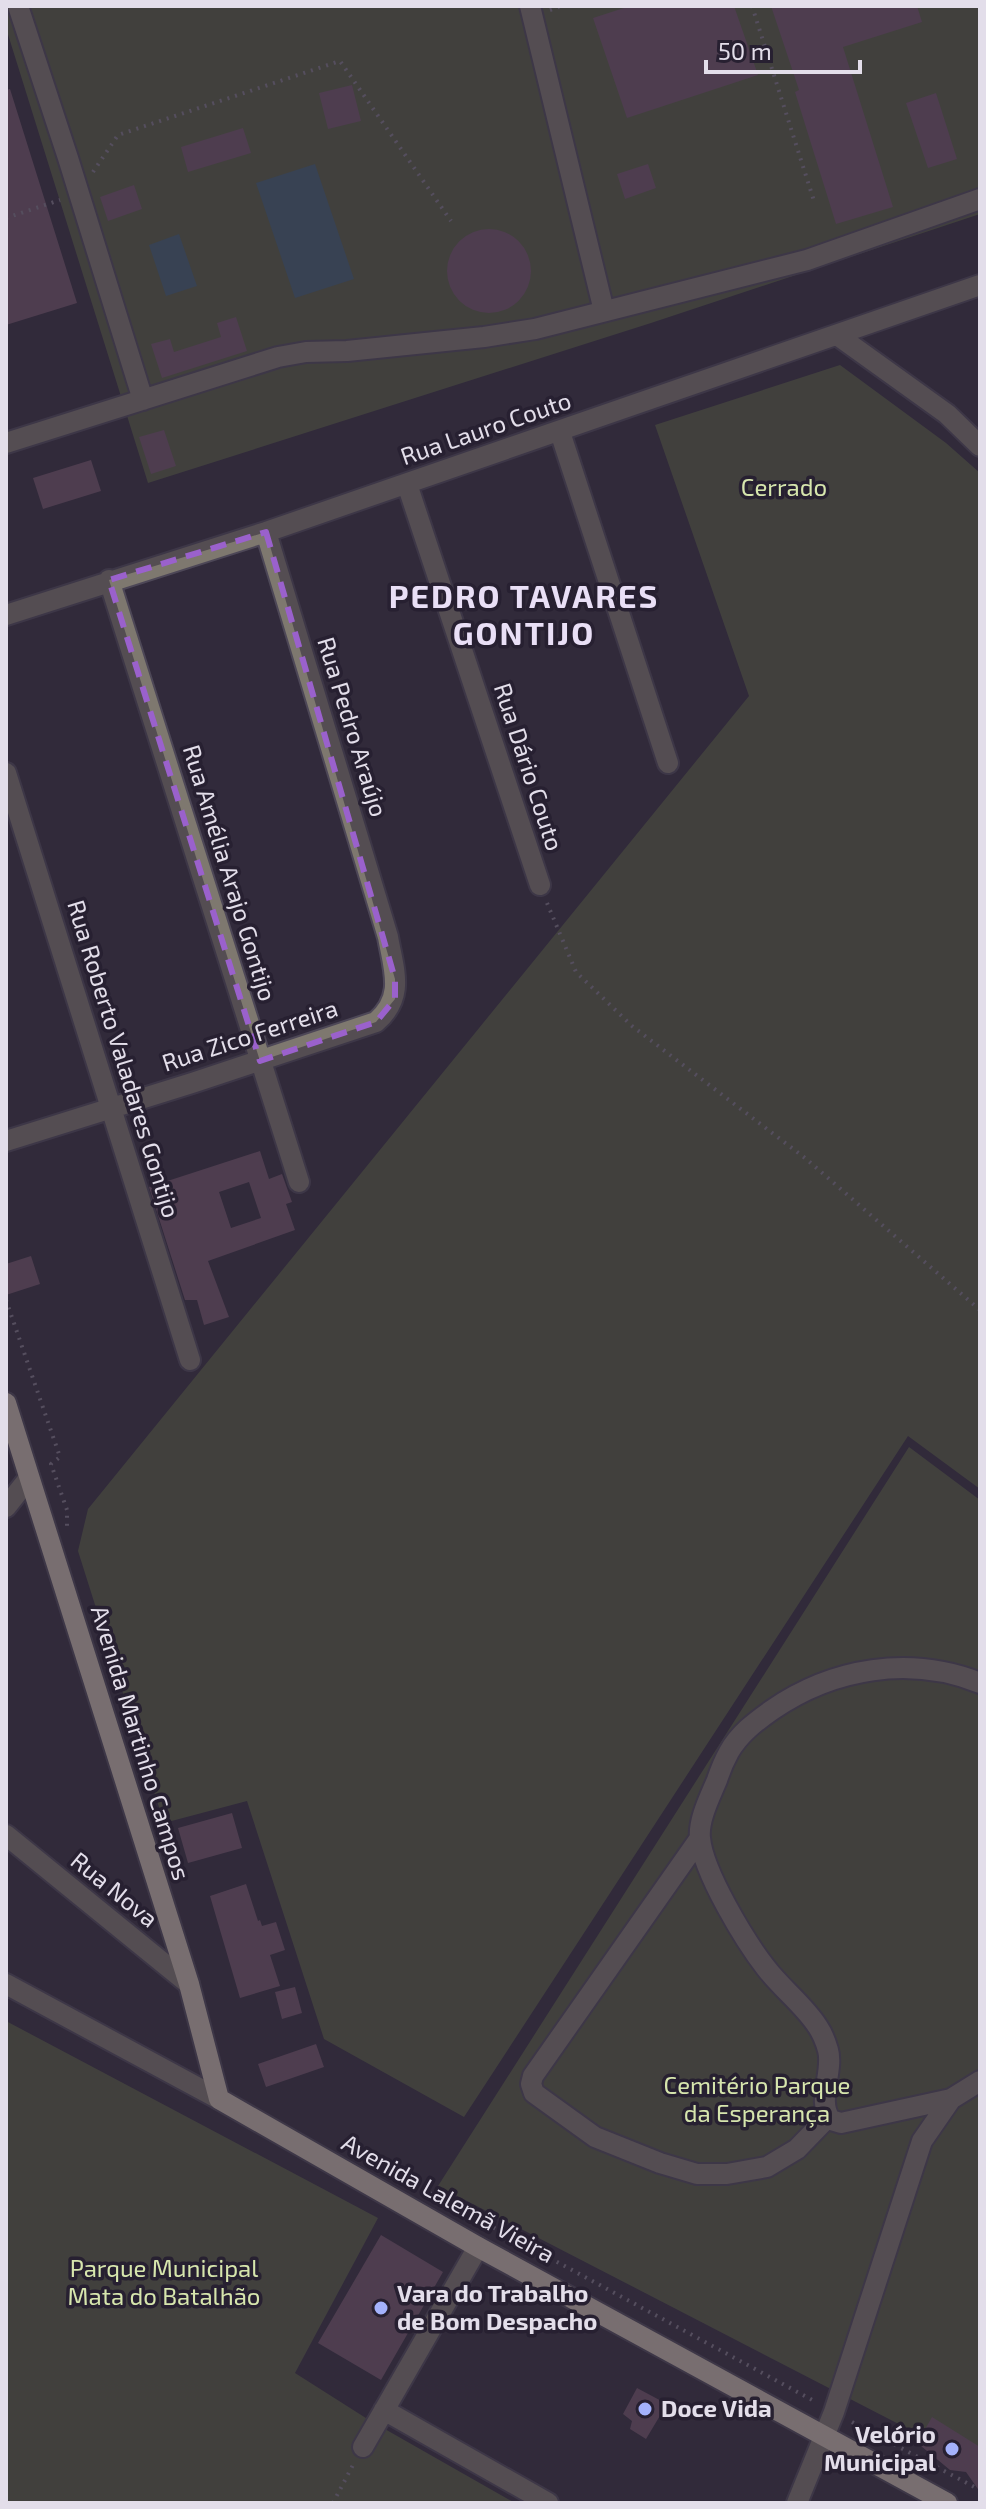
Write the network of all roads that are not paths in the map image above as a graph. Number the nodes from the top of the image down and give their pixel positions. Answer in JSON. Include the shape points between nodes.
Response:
{"nodes":[{"id":1,"x":18,"y":6,"type":"edge"},
{"id":2,"x":530,"y":6,"type":"edge"},
{"id":3,"x":980,"y":199,"type":"edge"},
{"id":4,"x":980,"y":285,"type":"edge"},
{"id":5,"x":604,"y":311,"type":"junction"},
{"id":6,"x":837,"y":335,"type":"junction"},
{"id":7,"x":143,"y":400,"type":"junction"},
{"id":8,"x":560,"y":432,"type":"junction"},
{"id":9,"x":6,"y":443,"type":"edge"},
{"id":10,"x":980,"y":446,"type":"edge"},
{"id":11,"x":407,"y":484,"type":"junction"},
{"id":12,"x":266,"y":532,"type":"junction"},
{"id":13,"x":109,"y":580,"type":"junction"},
{"id":14,"x":6,"y":615,"type":"edge"},
{"id":15,"x":668,"y":763,"type":"dead end"},
{"id":16,"x":6,"y":773,"type":"edge"},
{"id":17,"x":540,"y":885,"type":"road end"},
{"id":18,"x":388,"y":937,"type":"joint"},
{"id":19,"x":260,"y":1061,"type":"junction"},
{"id":20,"x":111,"y":1108,"type":"junction"},
{"id":21,"x":6,"y":1141,"type":"edge"},
{"id":22,"x":299,"y":1182,"type":"dead end"},
{"id":23,"x":190,"y":1360,"type":"dead end"},
{"id":24,"x":6,"y":1403,"type":"edge"},
{"id":25,"x":29,"y":1478,"type":"junction"},
{"id":26,"x":6,"y":1507,"type":"edge"},
{"id":27,"x":980,"y":1683,"type":"edge"},
{"id":28,"x":6,"y":1835,"type":"edge"},
{"id":29,"x":700,"y":1838,"type":"junction"},
{"id":30,"x":6,"y":1984,"type":"edge"},
{"id":31,"x":189,"y":1984,"type":"junction"},
{"id":32,"x":980,"y":2081,"type":"edge"},
{"id":33,"x":219,"y":2099,"type":"junction"},
{"id":34,"x":951,"y":2099,"type":"junction"},
{"id":35,"x":828,"y":2117,"type":"junction"},
{"id":36,"x":478,"y":2247,"type":"junction"},
{"id":37,"x":384,"y":2410,"type":"junction"},
{"id":38,"x":825,"y":2437,"type":"junction"},
{"id":39,"x":363,"y":2447,"type":"road end"},
{"id":40,"x":548,"y":2503,"type":"edge"},
{"id":41,"x":797,"y":2503,"type":"edge"},
{"id":42,"x":947,"y":2503,"type":"edge"}],
"edges":[{"from":1,"to":7,"type":"street"},
{"from":2,"to":5,"type":"street"},
{"from":3,"to":5,"type":"street","via":[[807,260]]},
{"from":4,"to":6,"type":"street","name":"Rua Lauro Couto"},
{"from":5,"to":7,"type":"street","via":[[484,337],[292,354]]},
{"from":6,"to":8,"type":"street","name":"Rua Lauro Couto"},
{"from":6,"to":10,"type":"street","via":[[947,414]]},
{"from":7,"to":9,"type":"street"},
{"from":8,"to":11,"type":"street","name":"Rua Lauro Couto"},
{"from":8,"to":15,"type":"street"},
{"from":11,"to":12,"type":"street","name":"Rua Lauro Couto"},
{"from":11,"to":17,"type":"street","name":"Rua Dário Couto"},
{"from":12,"to":13,"type":"street","name":"Rua Lauro Couto"},
{"from":12,"to":18,"type":"street","name":"Rua Pedro Araújo"},
{"from":13,"to":14,"type":"street","name":"Rua Lauro Couto"},
{"from":13,"to":19,"type":"street","name":"Rua Amélia Arajo Gontijo"},
{"from":16,"to":20,"type":"street","name":"Rua Roberto Valadares Gontijo"},
{"from":18,"to":19,"type":"street","name":"Rua Zico Ferreira","via":[[395,999],[388,1011],[376,1022]]},
{"from":19,"to":20,"type":"street","name":"Rua Zico Ferreira"},
{"from":19,"to":22,"type":"street","name":"Rua Amélia Arajo Gontijo"},
{"from":20,"to":21,"type":"street","name":"Rua Zico Ferreira"},
{"from":20,"to":23,"type":"street","name":"Rua Roberto Valadares Gontijo"},
{"from":24,"to":25,"type":"main road","name":"Avenida Martinho Campos"},
{"from":25,"to":26,"type":"street"},
{"from":25,"to":31,"type":"main road","name":"Avenida Martinho Campos"},
{"from":27,"to":29,"type":"street","via":[[923,1668],[879,1668],[840,1676],[791,1697],[749,1728],[728,1753],[706,1805]]},
{"from":28,"to":31,"type":"street","name":"Rua Nova"},
{"from":29,"to":35,"type":"street","via":[[716,1887],[766,1969],[824,2039],[829,2051]]},
{"from":29,"to":35,"type":"street","via":[[533,2076],[534,2093],[595,2137],[697,2174],[767,2167],[797,2149]]},
{"from":30,"to":33,"type":"street"},
{"from":31,"to":33,"type":"main road","name":"Avenida Martinho Campos"},
{"from":32,"to":34,"type":"street"},
{"from":33,"to":36,"type":"main road","name":"Avenida Lalemã Vieira"},
{"from":34,"to":35,"type":"street","via":[[841,2123]]},
{"from":34,"to":38,"type":"street","via":[[922,2141]]},
{"from":36,"to":37,"type":"street"},
{"from":36,"to":38,"type":"main road","name":"Avenida Lalemã Vieira"},
{"from":37,"to":39,"type":"street"},
{"from":37,"to":40,"type":"street"},
{"from":38,"to":41,"type":"street"},
{"from":38,"to":42,"type":"main road","name":"Avenida Lalemã Vieira"}]}
